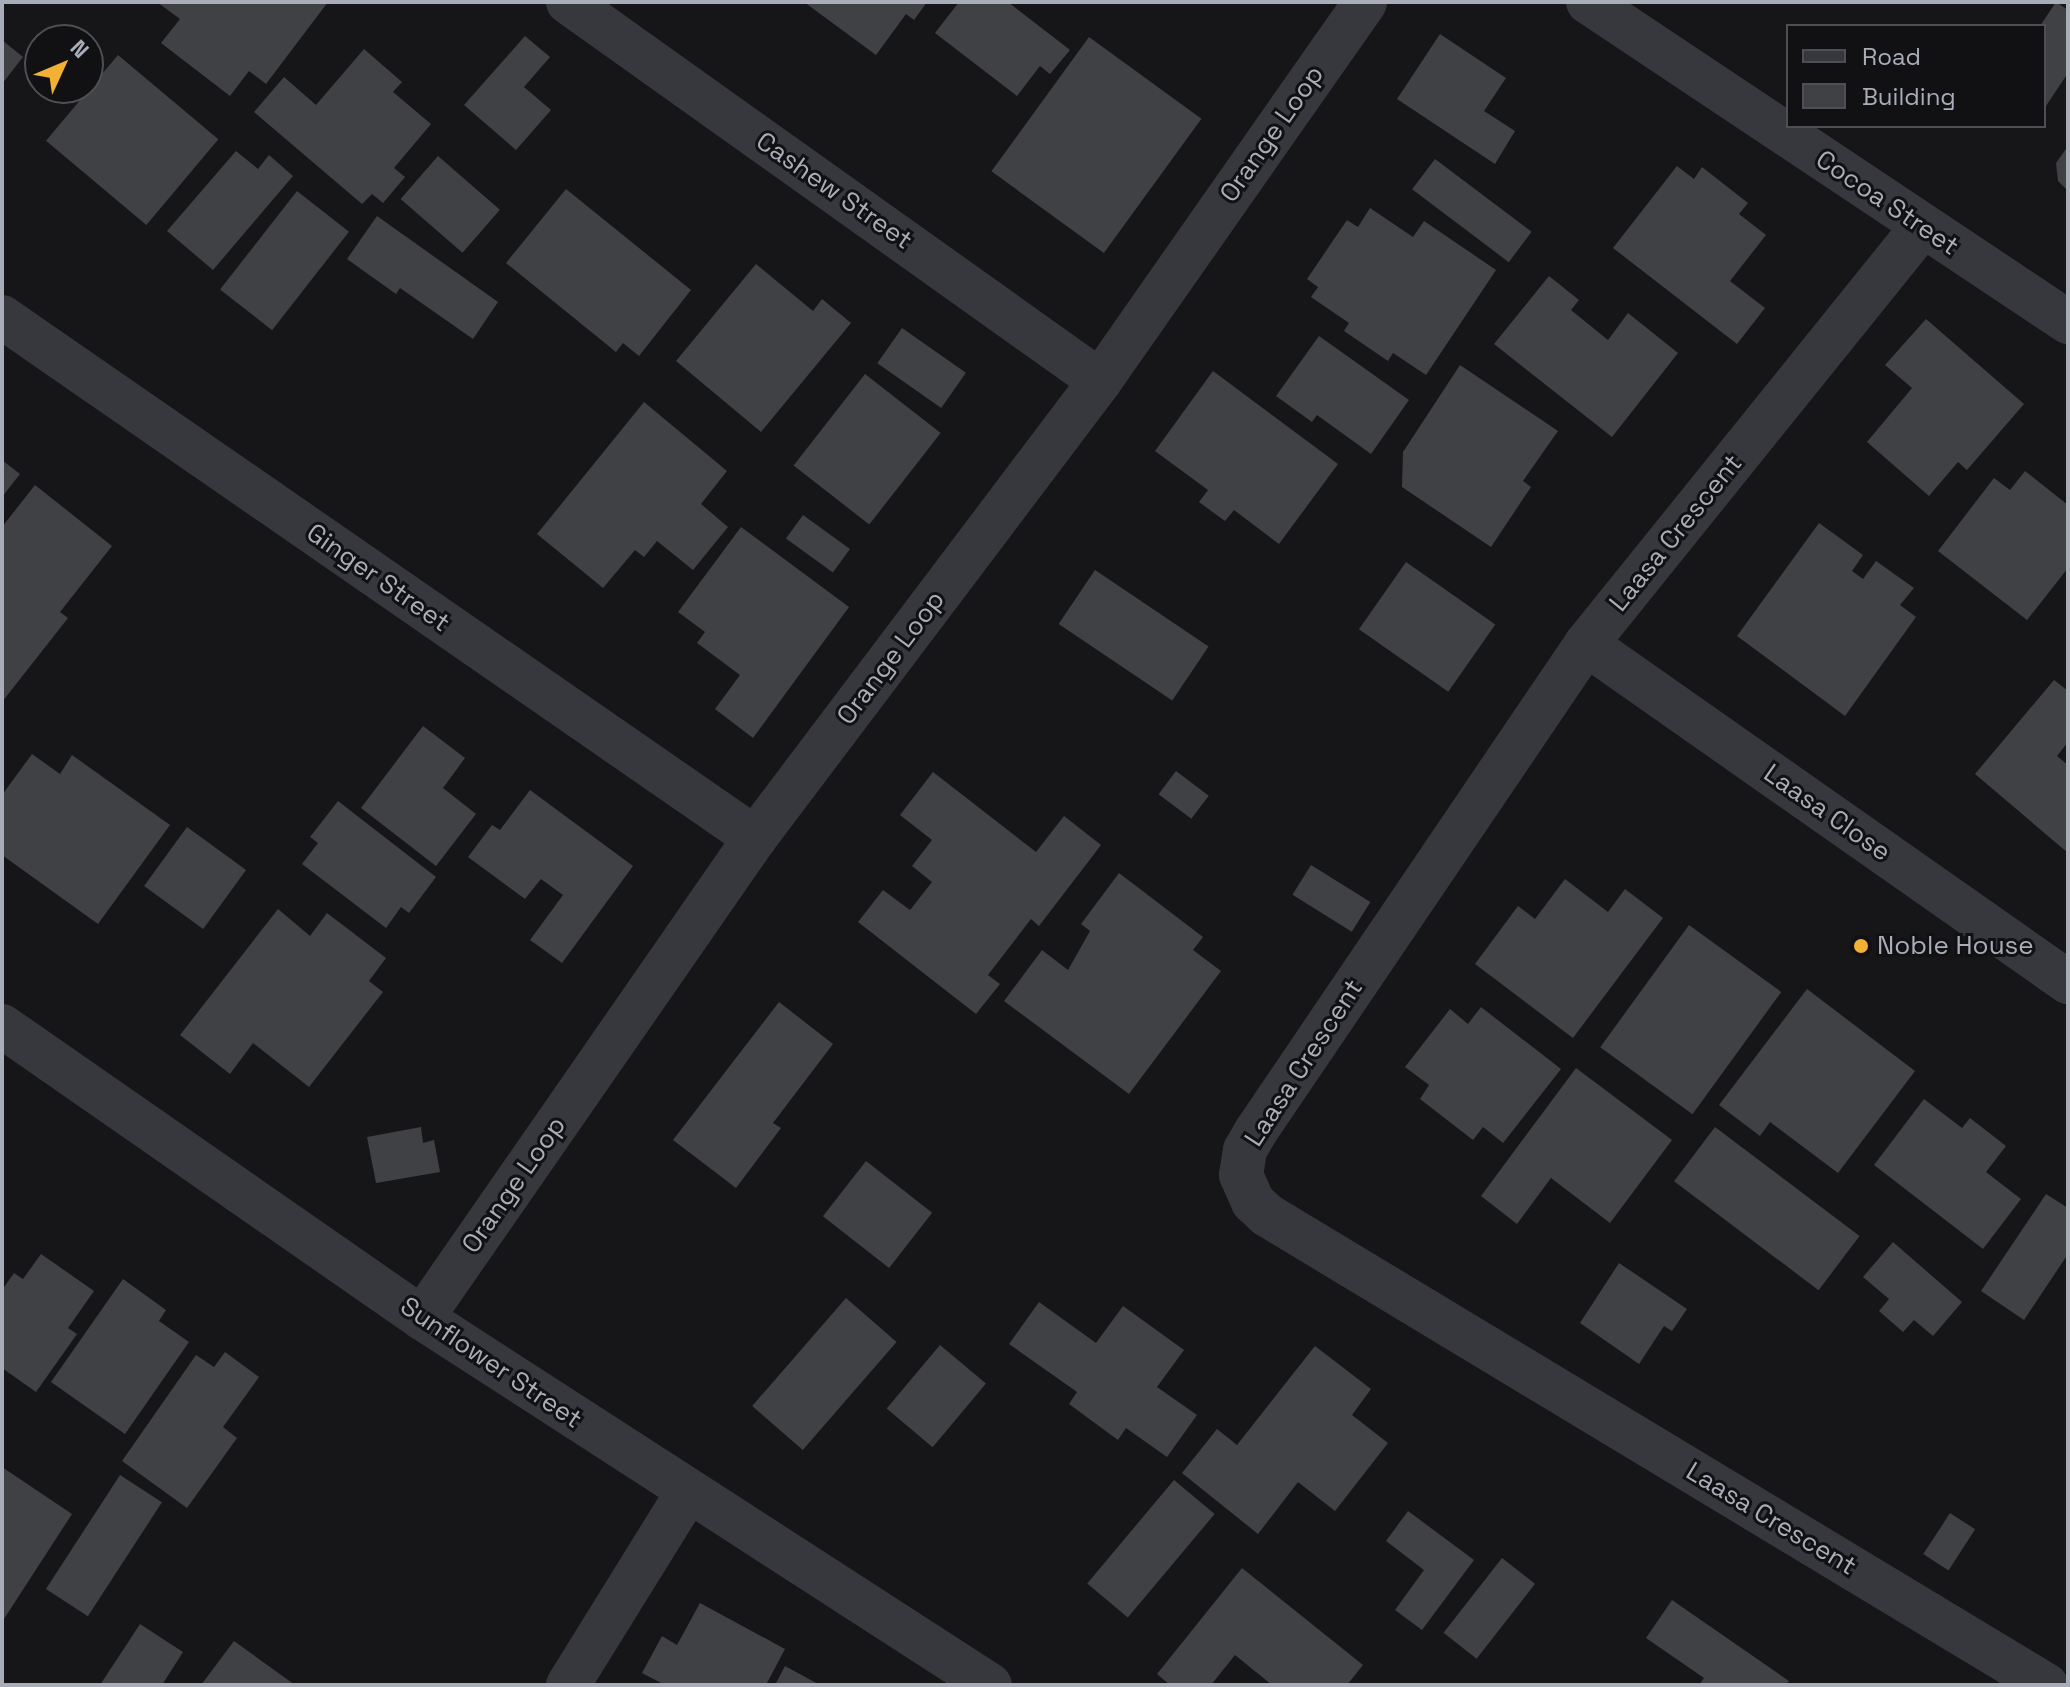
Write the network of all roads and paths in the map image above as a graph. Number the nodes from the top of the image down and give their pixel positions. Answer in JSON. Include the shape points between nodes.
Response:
{"nodes":[{"id":1,"x":568,"y":2,"type":"edge"},
{"id":2,"x":1365,"y":2,"type":"edge"},
{"id":3,"x":1588,"y":2,"type":"edge"},
{"id":4,"x":1922,"y":227,"type":"junction"},
{"id":5,"x":2,"y":317,"type":"edge"},
{"id":6,"x":2068,"y":322,"type":"edge"},
{"id":7,"x":1100,"y":381,"type":"junction"},
{"id":8,"x":1586,"y":644,"type":"junction"},
{"id":9,"x":755,"y":838,"type":"junction"},
{"id":10,"x":2068,"y":982,"type":"edge"},
{"id":11,"x":2,"y":1026,"type":"edge"},
{"id":12,"x":422,"y":1318,"type":"junction"},
{"id":13,"x":687,"y":1493,"type":"junction"},
{"id":14,"x":967,"y":1678,"type":"edge"},
{"id":15,"x":568,"y":1685,"type":"edge"},
{"id":16,"x":2046,"y":1685,"type":"edge"}],
"edges":[{"from":1,"to":7,"type":"street","name":"Cashew Street"},
{"from":2,"to":7,"type":"street","name":"Orange Loop"},
{"from":3,"to":4,"type":"street","name":"Cocoa Street"},
{"from":4,"to":6,"type":"street","name":"Cocoa Street"},
{"from":4,"to":8,"type":"street","name":"Laasa Crescent"},
{"from":5,"to":9,"type":"street","name":"Ginger Street"},
{"from":7,"to":9,"type":"street","name":"Orange Loop"},
{"from":8,"to":10,"type":"street","name":"Laasa Close"},
{"from":8,"to":16,"type":"street","name":"Laasa Crescent","via":[[1256,1131],[1245,1150],[1241,1175],[1267,1215]]},
{"from":9,"to":12,"type":"street","name":"Orange Loop"},
{"from":11,"to":12,"type":"street","name":"Sunflower Street"},
{"from":12,"to":13,"type":"street","name":"Sunflower Street"},
{"from":13,"to":14,"type":"street","name":"Sunflower Street"},
{"from":13,"to":15,"type":"street"}]}
